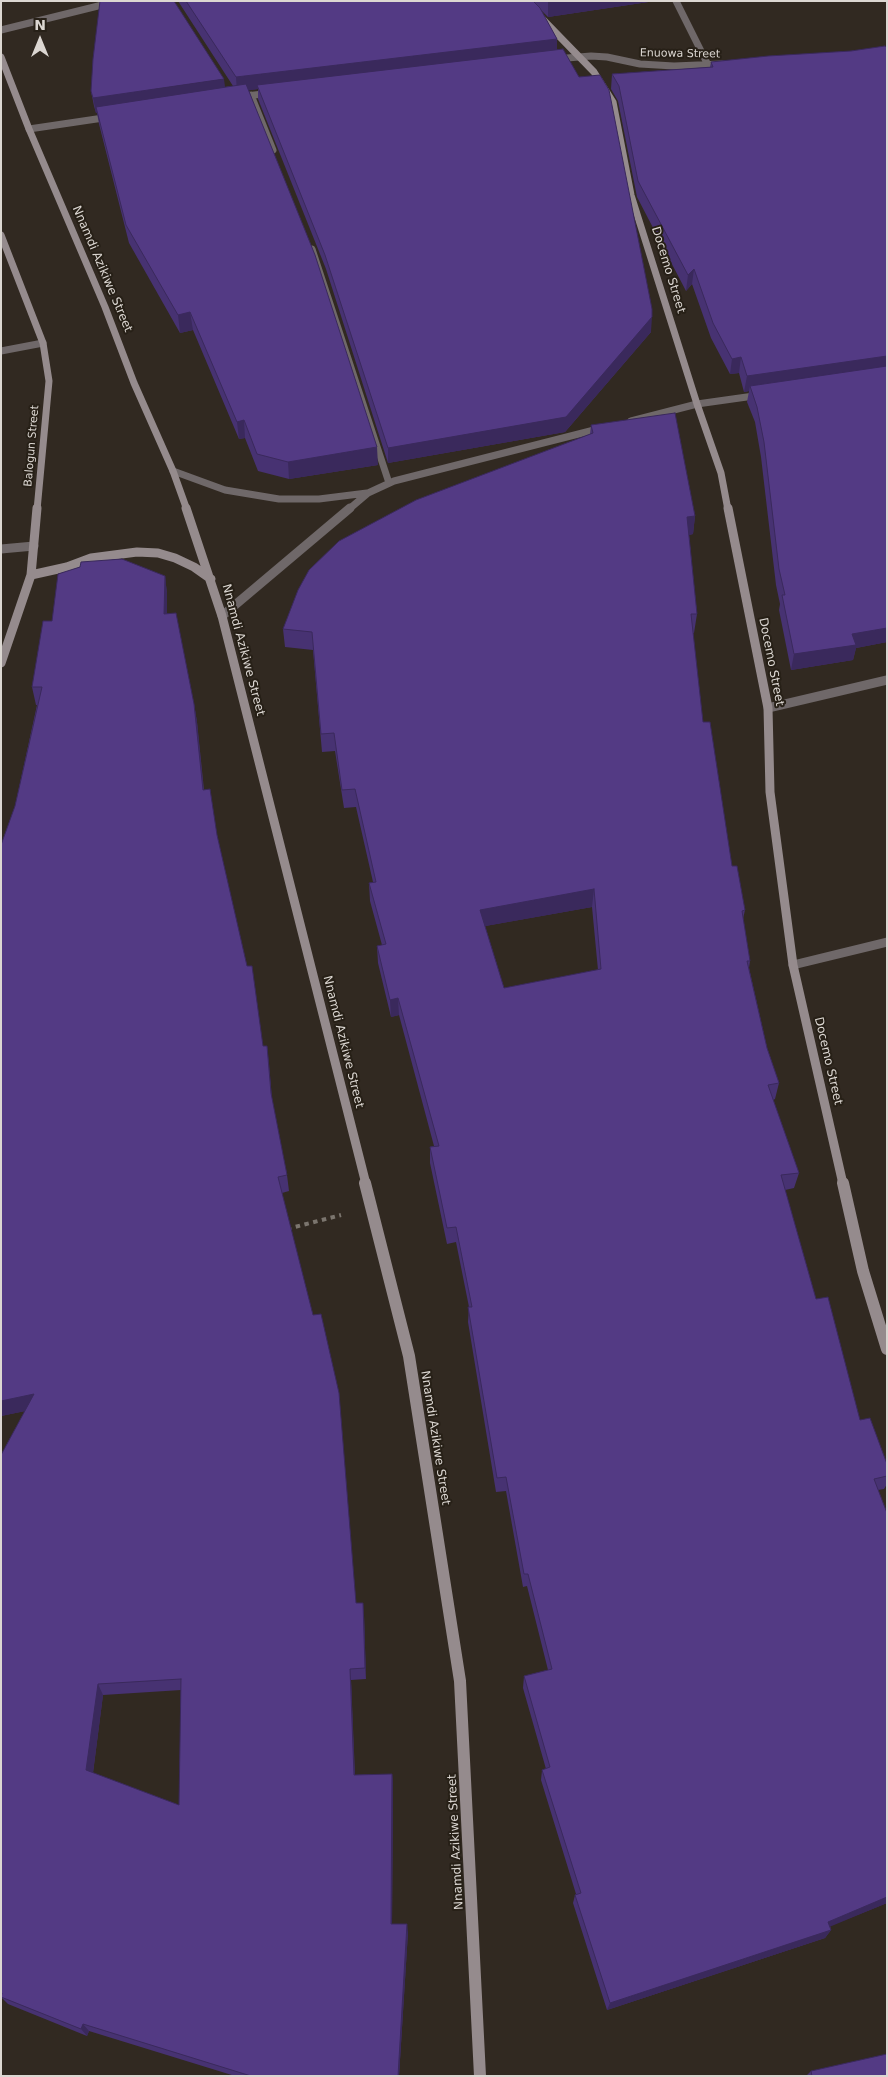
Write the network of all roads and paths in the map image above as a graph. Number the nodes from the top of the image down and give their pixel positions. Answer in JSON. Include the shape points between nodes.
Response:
{"nodes":[{"id":1,"x":118,"y":1,"type":"edge"},
{"id":2,"x":525,"y":1,"type":"edge"},
{"id":3,"x":676,"y":1,"type":"edge"},
{"id":4,"x":1,"y":30,"type":"edge"},
{"id":5,"x":1,"y":56,"type":"edge"},
{"id":6,"x":580,"y":56,"type":"junction"},
{"id":7,"x":550,"y":59,"type":"edge"},
{"id":8,"x":727,"y":64,"type":"edge"},
{"id":9,"x":708,"y":65,"type":"junction"},
{"id":10,"x":229,"y":90,"type":"edge"},
{"id":11,"x":280,"y":92,"type":"edge"},
{"id":12,"x":251,"y":95,"type":"junction"},
{"id":13,"x":117,"y":116,"type":"edge"},
{"id":14,"x":29,"y":129,"type":"junction"},
{"id":15,"x":277,"y":160,"type":"edge"},
{"id":16,"x":1,"y":235,"type":"edge"},
{"id":17,"x":310,"y":243,"type":"edge"},
{"id":18,"x":43,"y":343,"type":"junction"},
{"id":19,"x":1,"y":351,"type":"edge"},
{"id":20,"x":773,"y":393,"type":"edge"},
{"id":21,"x":697,"y":404,"type":"junction"},
{"id":22,"x":621,"y":423,"type":"edge"},
{"id":23,"x":612,"y":426,"type":"edge"},
{"id":24,"x":173,"y":471,"type":"junction"},
{"id":25,"x":388,"y":484,"type":"junction"},
{"id":26,"x":368,"y":493,"type":"junction"},
{"id":27,"x":34,"y":546,"type":"junction"},
{"id":28,"x":1,"y":549,"type":"edge"},
{"id":29,"x":31,"y":575,"type":"junction"},
{"id":30,"x":211,"y":578,"type":"junction"},
{"id":31,"x":222,"y":616,"type":"junction"},
{"id":32,"x":1,"y":663,"type":"edge"},
{"id":33,"x":887,"y":680,"type":"edge"},
{"id":34,"x":768,"y":708,"type":"junction"},
{"id":35,"x":887,"y":942,"type":"edge"},
{"id":36,"x":793,"y":965,"type":"junction"},
{"id":37,"x":372,"y":1207,"type":"junction"},
{"id":38,"x":286,"y":1229,"type":"edge"},
{"id":39,"x":887,"y":1349,"type":"edge"},
{"id":40,"x":480,"y":2076,"type":"edge"}],
"edges":[{"from":1,"to":4,"type":"street"},
{"from":2,"to":6,"type":"main road","name":"Docemo Street"},
{"from":3,"to":9,"type":"street"},
{"from":5,"to":14,"type":"main road","name":"Nnamdi Azikiwe Street"},
{"from":6,"to":7,"type":"street","name":"Enuowa Street"},
{"from":6,"to":9,"type":"street","name":"Enuowa Street","via":[[607,57],[640,64]]},
{"from":6,"to":21,"type":"main road","name":"Docemo Street","via":[[614,102],[631,195]]},
{"from":8,"to":9,"type":"street","name":"Enuowa Street"},
{"from":10,"to":12,"type":"street","via":[[235,98]]},
{"from":11,"to":12,"type":"street"},
{"from":12,"to":15,"type":"street"},
{"from":13,"to":14,"type":"street"},
{"from":14,"to":24,"type":"main road","name":"Nnamdi Azikiwe Street"},
{"from":16,"to":18,"type":"main road","name":"Balogun Street"},
{"from":17,"to":25,"type":"street"},
{"from":18,"to":19,"type":"street"},
{"from":18,"to":27,"type":"main road","name":"Balogun Street","via":[[49,381]]},
{"from":20,"to":21,"type":"street"},
{"from":21,"to":22,"type":"street"},
{"from":21,"to":34,"type":"main road","name":"Docemo Street","via":[[721,473]]},
{"from":23,"to":25,"type":"street"},
{"from":24,"to":26,"type":"street","via":[[225,490],[279,499],[319,499]]},
{"from":24,"to":30,"type":"main road","name":"Nnamdi Azikiwe Street"},
{"from":25,"to":26,"type":"street"},
{"from":26,"to":31,"type":"street"},
{"from":27,"to":28,"type":"street"},
{"from":27,"to":29,"type":"main road","name":"Balogun Street"},
{"from":29,"to":30,"type":"main road","via":[[91,558],[137,552],[175,558]]},
{"from":29,"to":32,"type":"main road","name":"Balogun Street"},
{"from":30,"to":31,"type":"main road","name":"Nnamdi Azikiwe Street"},
{"from":31,"to":37,"type":"main road","name":"Nnamdi Azikiwe Street"},
{"from":33,"to":34,"type":"street"},
{"from":34,"to":36,"type":"main road","name":"Docemo Street","via":[[770,792]]},
{"from":35,"to":36,"type":"street"},
{"from":36,"to":39,"type":"main road","name":"Docemo Street","via":[[863,1272]]},
{"from":37,"to":38,"type":"path"},
{"from":37,"to":40,"type":"main road","name":"Nnamdi Azikiwe Street","via":[[409,1356],[460,1681]]}]}
